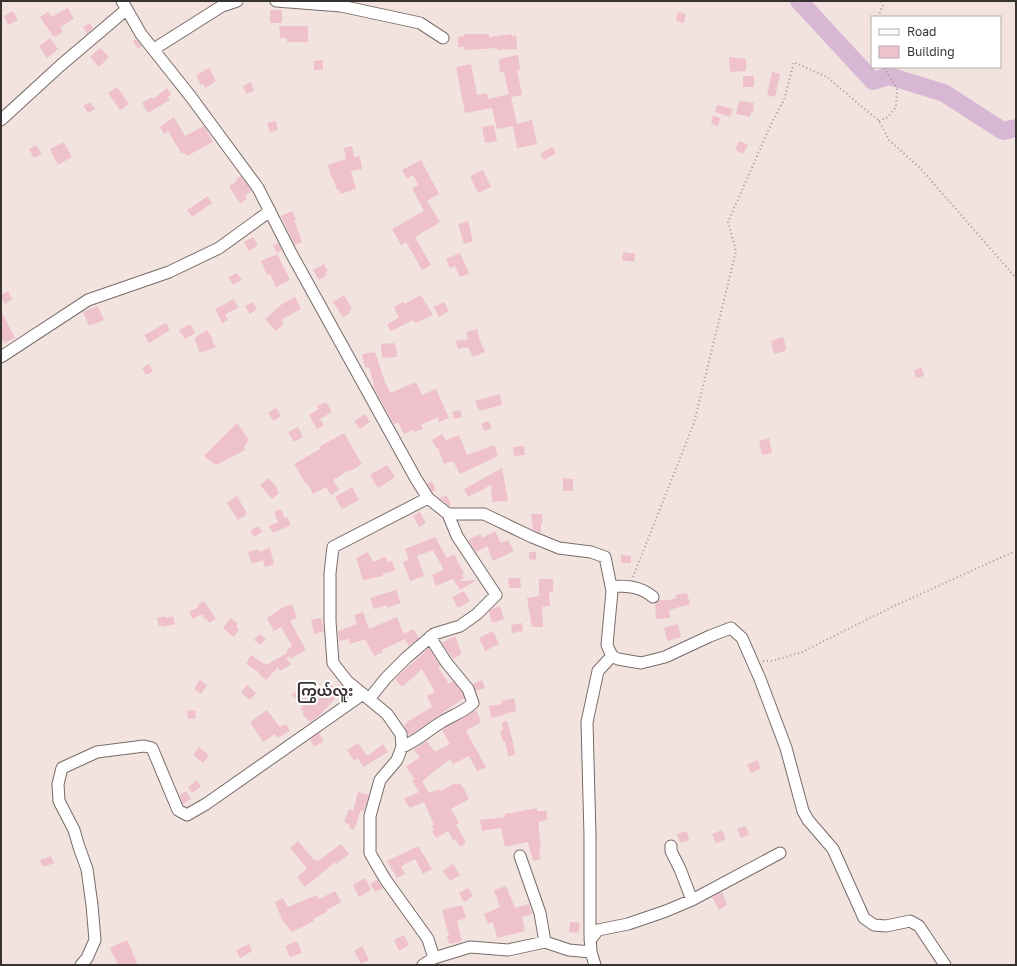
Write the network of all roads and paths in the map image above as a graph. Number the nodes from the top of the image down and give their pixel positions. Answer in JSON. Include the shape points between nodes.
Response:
{"nodes":[{"id":1,"x":237,"y":1,"type":"edge"},
{"id":2,"x":276,"y":1,"type":"edge"},
{"id":3,"x":881,"y":1,"type":"edge"},
{"id":4,"x":124,"y":5,"type":"edge"},
{"id":5,"x":878,"y":16,"type":"edge"},
{"id":6,"x":443,"y":38,"type":"dead end"},
{"id":7,"x":154,"y":49,"type":"junction"},
{"id":8,"x":885,"y":68,"type":"edge"},
{"id":9,"x":1,"y":120,"type":"edge"},
{"id":10,"x":879,"y":121,"type":"junction"},
{"id":11,"x":270,"y":211,"type":"junction"},
{"id":12,"x":1016,"y":278,"type":"edge"},
{"id":13,"x":1,"y":357,"type":"edge"},
{"id":14,"x":428,"y":498,"type":"junction"},
{"id":15,"x":448,"y":514,"type":"junction"},
{"id":16,"x":1016,"y":552,"type":"edge"},
{"id":17,"x":611,"y":586,"type":"junction"},
{"id":18,"x":630,"y":586,"type":"junction"},
{"id":19,"x":653,"y":597,"type":"dead end"},
{"id":20,"x":430,"y":637,"type":"junction"},
{"id":21,"x":612,"y":656,"type":"junction"},
{"id":22,"x":752,"y":662,"type":"junction"},
{"id":23,"x":366,"y":696,"type":"junction"},
{"id":24,"x":402,"y":747,"type":"junction"},
{"id":25,"x":671,"y":846,"type":"dead end"},
{"id":26,"x":780,"y":853,"type":"dead end"},
{"id":27,"x":520,"y":856,"type":"dead end"},
{"id":28,"x":692,"y":900,"type":"junction"},
{"id":29,"x":590,"y":940,"type":"junction"},
{"id":30,"x":545,"y":942,"type":"junction"},
{"id":31,"x":591,"y":952,"type":"junction"},
{"id":32,"x":434,"y":958,"type":"junction"},
{"id":33,"x":81,"y":965,"type":"edge"},
{"id":34,"x":423,"y":965,"type":"edge"},
{"id":35,"x":595,"y":965,"type":"edge"},
{"id":36,"x":945,"y":965,"type":"edge"}],
"edges":[{"from":1,"to":7,"type":"street","via":[[222,6]]},
{"from":2,"to":6,"type":"street","via":[[341,6],[420,23]]},
{"from":3,"to":5,"type":"path","via":[[883,5]]},
{"from":4,"to":7,"type":"street","via":[[141,34]]},
{"from":4,"to":9,"type":"street"},
{"from":7,"to":11,"type":"street","via":[[258,188]]},
{"from":8,"to":10,"type":"path","via":[[897,89],[896,107],[888,117]]},
{"from":10,"to":12,"type":"path","via":[[889,140],[921,169]]},
{"from":10,"to":18,"type":"path","via":[[827,77],[794,62],[784,100],[728,222],[736,251],[694,423]]},
{"from":11,"to":13,"type":"street","via":[[219,248],[169,272],[88,300]]},
{"from":11,"to":14,"type":"street"},
{"from":14,"to":15,"type":"street"},
{"from":14,"to":23,"type":"street","via":[[334,547],[330,573],[333,663],[346,681]]},
{"from":15,"to":17,"type":"street","via":[[484,514],[559,548],[591,552],[605,557]]},
{"from":15,"to":20,"type":"street","via":[[457,536],[496,595],[460,626]]},
{"from":16,"to":22,"type":"path","via":[[901,603],[802,652],[772,661]]},
{"from":17,"to":18,"type":"street"},
{"from":17,"to":21,"type":"street","via":[[607,645]]},
{"from":18,"to":19,"type":"street"},
{"from":20,"to":23,"type":"street"},
{"from":20,"to":24,"type":"street","via":[[468,689],[473,703],[468,709]]},
{"from":21,"to":22,"type":"street","via":[[641,663],[666,657],[731,628],[742,638]]},
{"from":21,"to":29,"type":"street","via":[[598,671],[587,722]]},
{"from":22,"to":36,"type":"street","via":[[786,748],[803,811],[833,849],[864,918],[874,925],[886,926],[910,921],[919,926]]},
{"from":23,"to":24,"type":"street","via":[[387,714],[400,734]]},
{"from":23,"to":33,"type":"street","via":[[187,815],[178,810],[152,748],[144,746],[97,752],[62,768],[58,784],[59,801],[74,830],[87,869],[92,905],[95,940]]},
{"from":24,"to":32,"type":"street","via":[[397,760],[380,780],[370,816],[370,853],[385,880],[428,939]]},
{"from":25,"to":28,"type":"street"},
{"from":26,"to":28,"type":"street"},
{"from":27,"to":30,"type":"street","via":[[540,913]]},
{"from":28,"to":29,"type":"street","via":[[628,924],[598,930]]},
{"from":29,"to":31,"type":"street"},
{"from":30,"to":31,"type":"street","via":[[569,950]]},
{"from":30,"to":32,"type":"street","via":[[508,950],[470,947]]},
{"from":31,"to":35,"type":"street"},
{"from":32,"to":34,"type":"street"}]}
